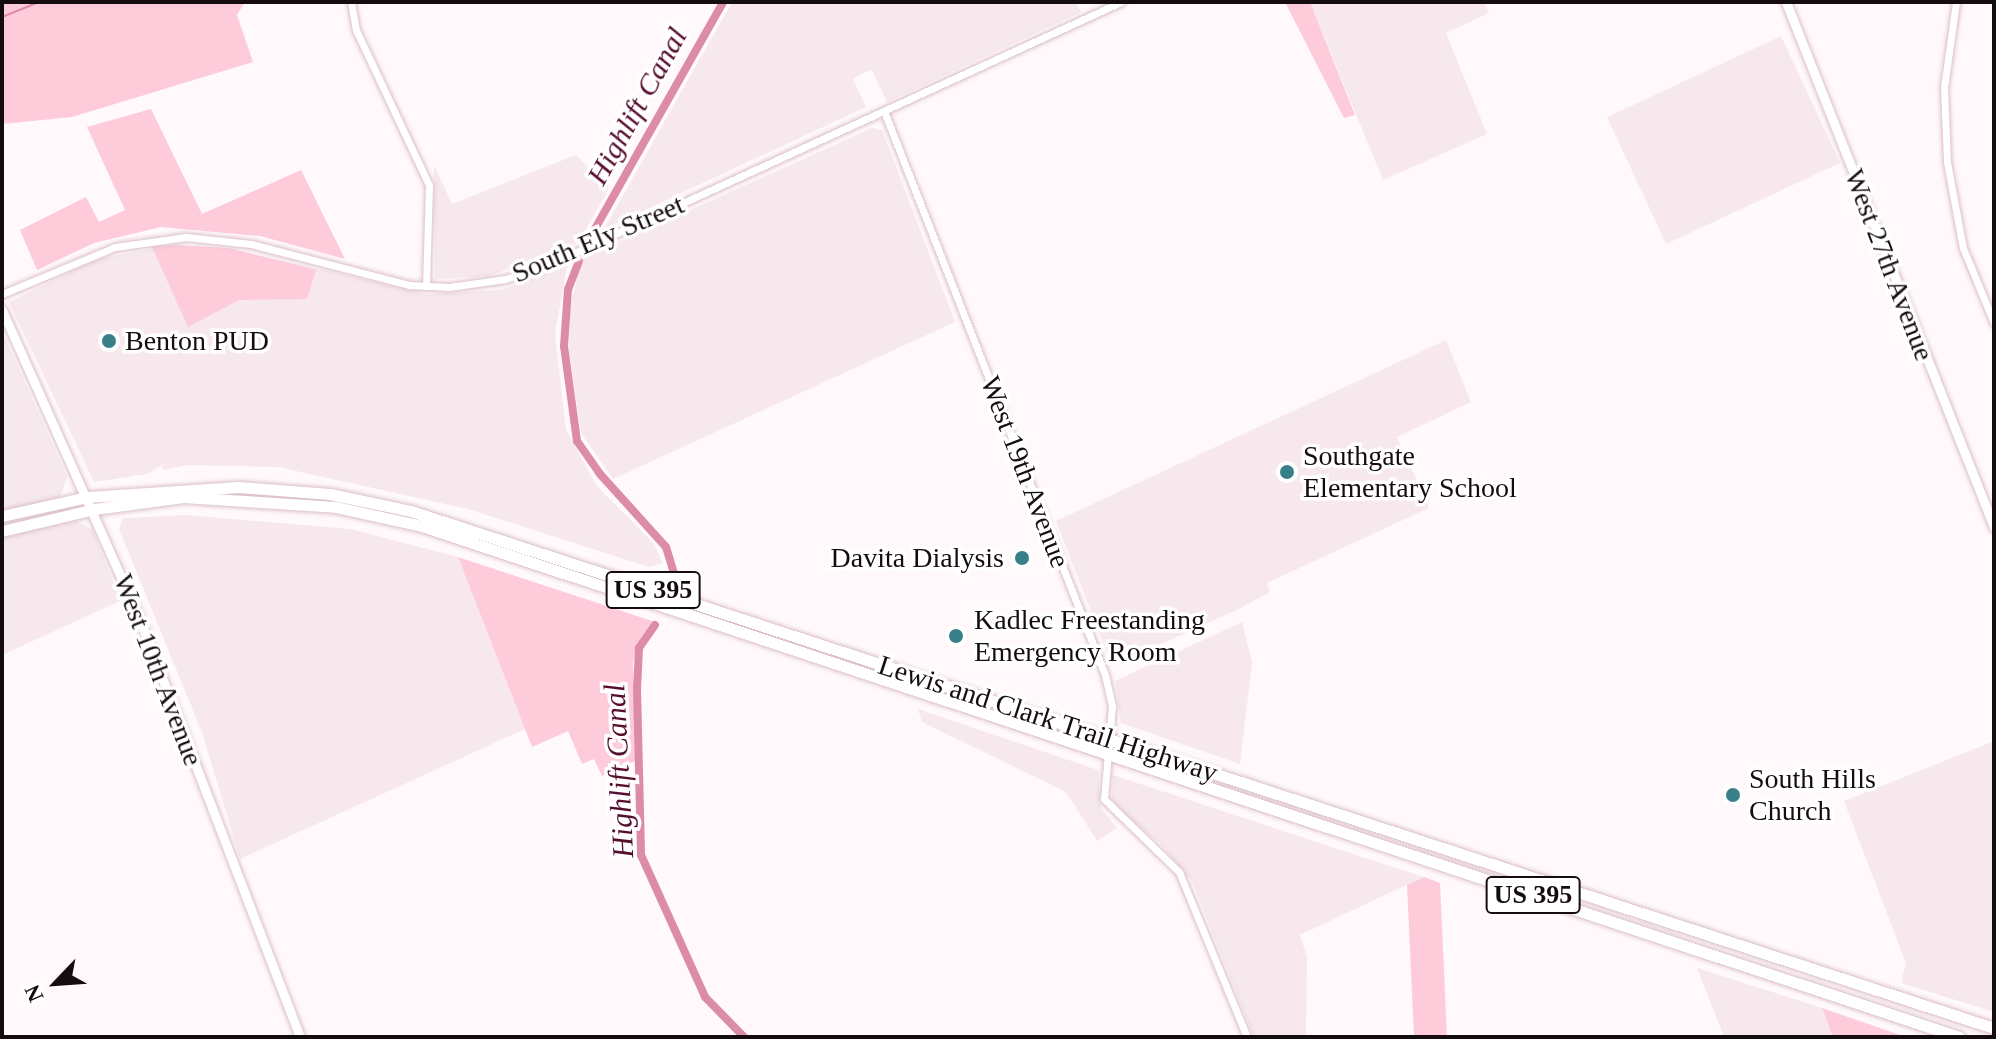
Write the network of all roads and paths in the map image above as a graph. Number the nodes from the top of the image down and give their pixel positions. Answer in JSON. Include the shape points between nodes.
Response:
{"nodes":[{"id":1,"x":351,"y":2,"type":"edge"},
{"id":2,"x":1121,"y":2,"type":"edge"},
{"id":3,"x":1786,"y":2,"type":"edge"},
{"id":4,"x":1956,"y":2,"type":"edge"},
{"id":5,"x":884,"y":111,"type":"junction"},
{"id":6,"x":426,"y":286,"type":"junction"},
{"id":7,"x":2,"y":294,"type":"edge"},
{"id":8,"x":2,"y":310,"type":"edge"},
{"id":9,"x":1994,"y":323,"type":"edge"},
{"id":10,"x":88,"y":497,"type":"junction"},
{"id":11,"x":94,"y":509,"type":"junction"},
{"id":12,"x":2,"y":516,"type":"edge"},
{"id":13,"x":1994,"y":527,"type":"edge"},
{"id":14,"x":2,"y":531,"type":"edge"},
{"id":15,"x":1109,"y":738,"type":"junction"},
{"id":16,"x":1106,"y":753,"type":"junction"},
{"id":17,"x":1994,"y":1028,"type":"edge"},
{"id":18,"x":300,"y":1037,"type":"edge"},
{"id":19,"x":1247,"y":1037,"type":"edge"},
{"id":20,"x":1959,"y":1037,"type":"edge"}],
"edges":[{"from":1,"to":6,"type":"street","via":[[356,30],[429,185]]},
{"from":2,"to":5,"type":"street","name":"South Ely Street"},
{"from":3,"to":13,"type":"main road","name":"West 27th Avenue"},
{"from":4,"to":9,"type":"street","via":[[1944,87],[1949,179],[1963,248]]},
{"from":5,"to":6,"type":"street","name":"South Ely Street","via":[[541,268],[486,284]]},
{"from":5,"to":15,"type":"street","name":"West 19th Avenue","via":[[1105,675],[1112,706]]},
{"from":6,"to":7,"type":"street","name":"South Ely Street","via":[[387,281],[251,244],[186,237],[115,247]]},
{"from":8,"to":10,"type":"main road","name":"West 10th Avenue"},
{"from":10,"to":11,"type":"main road","name":"West 10th Avenue"},
{"from":10,"to":12,"type":"highway","number":"US 395"},
{"from":10,"to":15,"type":"highway","name":"Lewis and Clark Trail Highway","number":"US 395","via":[[239,487],[330,494],[411,511]]},
{"from":11,"to":14,"type":"highway","number":"US 395"},
{"from":11,"to":16,"type":"highway","name":"Lewis and Clark Trail Highway","number":"US 395","via":[[183,497],[254,498],[336,507],[422,526]]},
{"from":11,"to":18,"type":"main road","name":"West 10th Avenue"},
{"from":15,"to":16,"type":"street","name":"West 19th Avenue"},
{"from":15,"to":17,"type":"highway","name":"Lewis and Clark Trail Highway","number":"US 395"},
{"from":16,"to":19,"type":"street","name":"West 19th Avenue","via":[[1104,799],[1179,872]]},
{"from":16,"to":20,"type":"highway","name":"Lewis and Clark Trail Highway","number":"US 395"}]}
